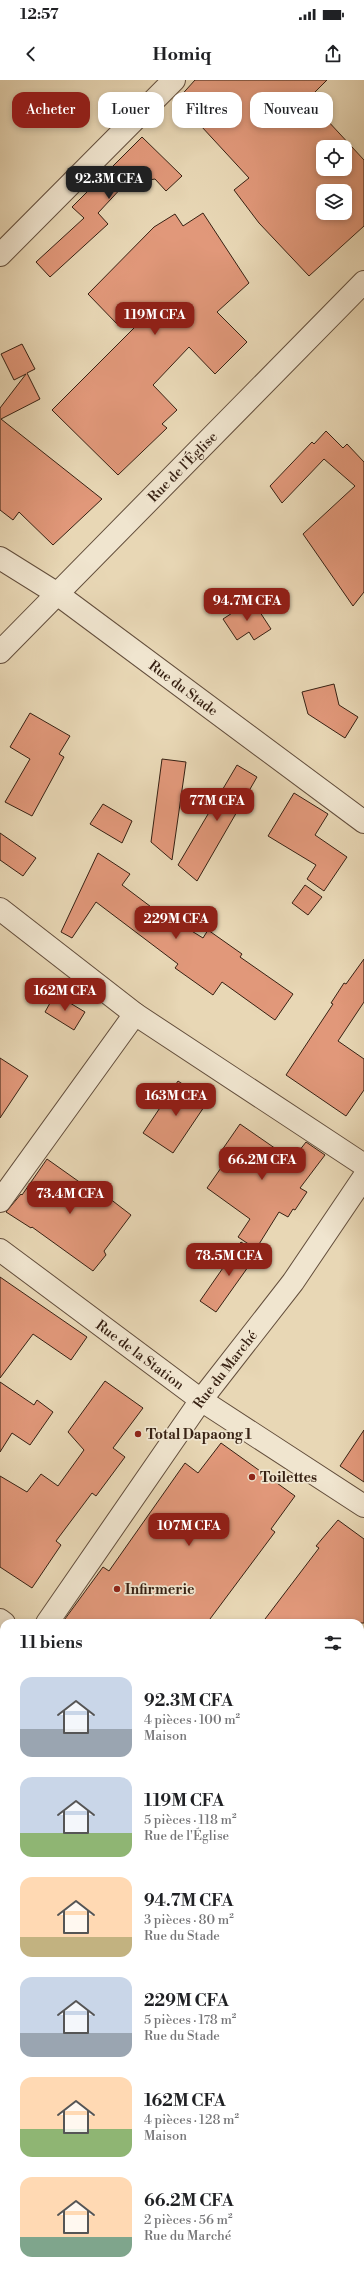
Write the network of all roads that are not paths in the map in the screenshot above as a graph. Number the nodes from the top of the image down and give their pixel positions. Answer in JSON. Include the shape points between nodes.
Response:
{"nodes":[{"id":1,"x":174,"y":80,"type":"edge"},
{"id":2,"x":0,"y":255,"type":"edge"},
{"id":3,"x":364,"y":282,"type":"edge"},
{"id":4,"x":0,"y":558,"type":"edge"},
{"id":5,"x":56,"y":593,"type":"junction"},
{"id":6,"x":0,"y":652,"type":"edge"},
{"id":7,"x":364,"y":822,"type":"edge"},
{"id":8,"x":0,"y":909,"type":"edge"},
{"id":9,"x":135,"y":1014,"type":"junction"},
{"id":10,"x":364,"y":1165,"type":"edge"},
{"id":11,"x":364,"y":1177,"type":"edge"},
{"id":12,"x":0,"y":1201,"type":"edge"},
{"id":13,"x":0,"y":1250,"type":"edge"},
{"id":14,"x":201,"y":1400,"type":"junction"},
{"id":15,"x":364,"y":1506,"type":"edge"},
{"id":16,"x":50,"y":1619,"type":"edge"}],
"edges":[{"from":1,"to":2,"type":"street"},
{"from":3,"to":5,"type":"street","name":"Rue de l'Église"},
{"from":4,"to":5,"type":"street","name":"Rue du Stade"},
{"from":5,"to":6,"type":"street","name":"Rue de l'Église"},
{"from":5,"to":7,"type":"street","name":"Rue du Stade"},
{"from":8,"to":9,"type":"street"},
{"from":9,"to":10,"type":"street"},
{"from":9,"to":12,"type":"street"},
{"from":11,"to":14,"type":"street","name":"Rue du Marché","via":[[294,1282]]},
{"from":13,"to":14,"type":"street","name":"Rue de la Station"},
{"from":14,"to":15,"type":"street","name":"Rue de la Station"},
{"from":14,"to":16,"type":"street","name":"Rue du Marché"}]}
